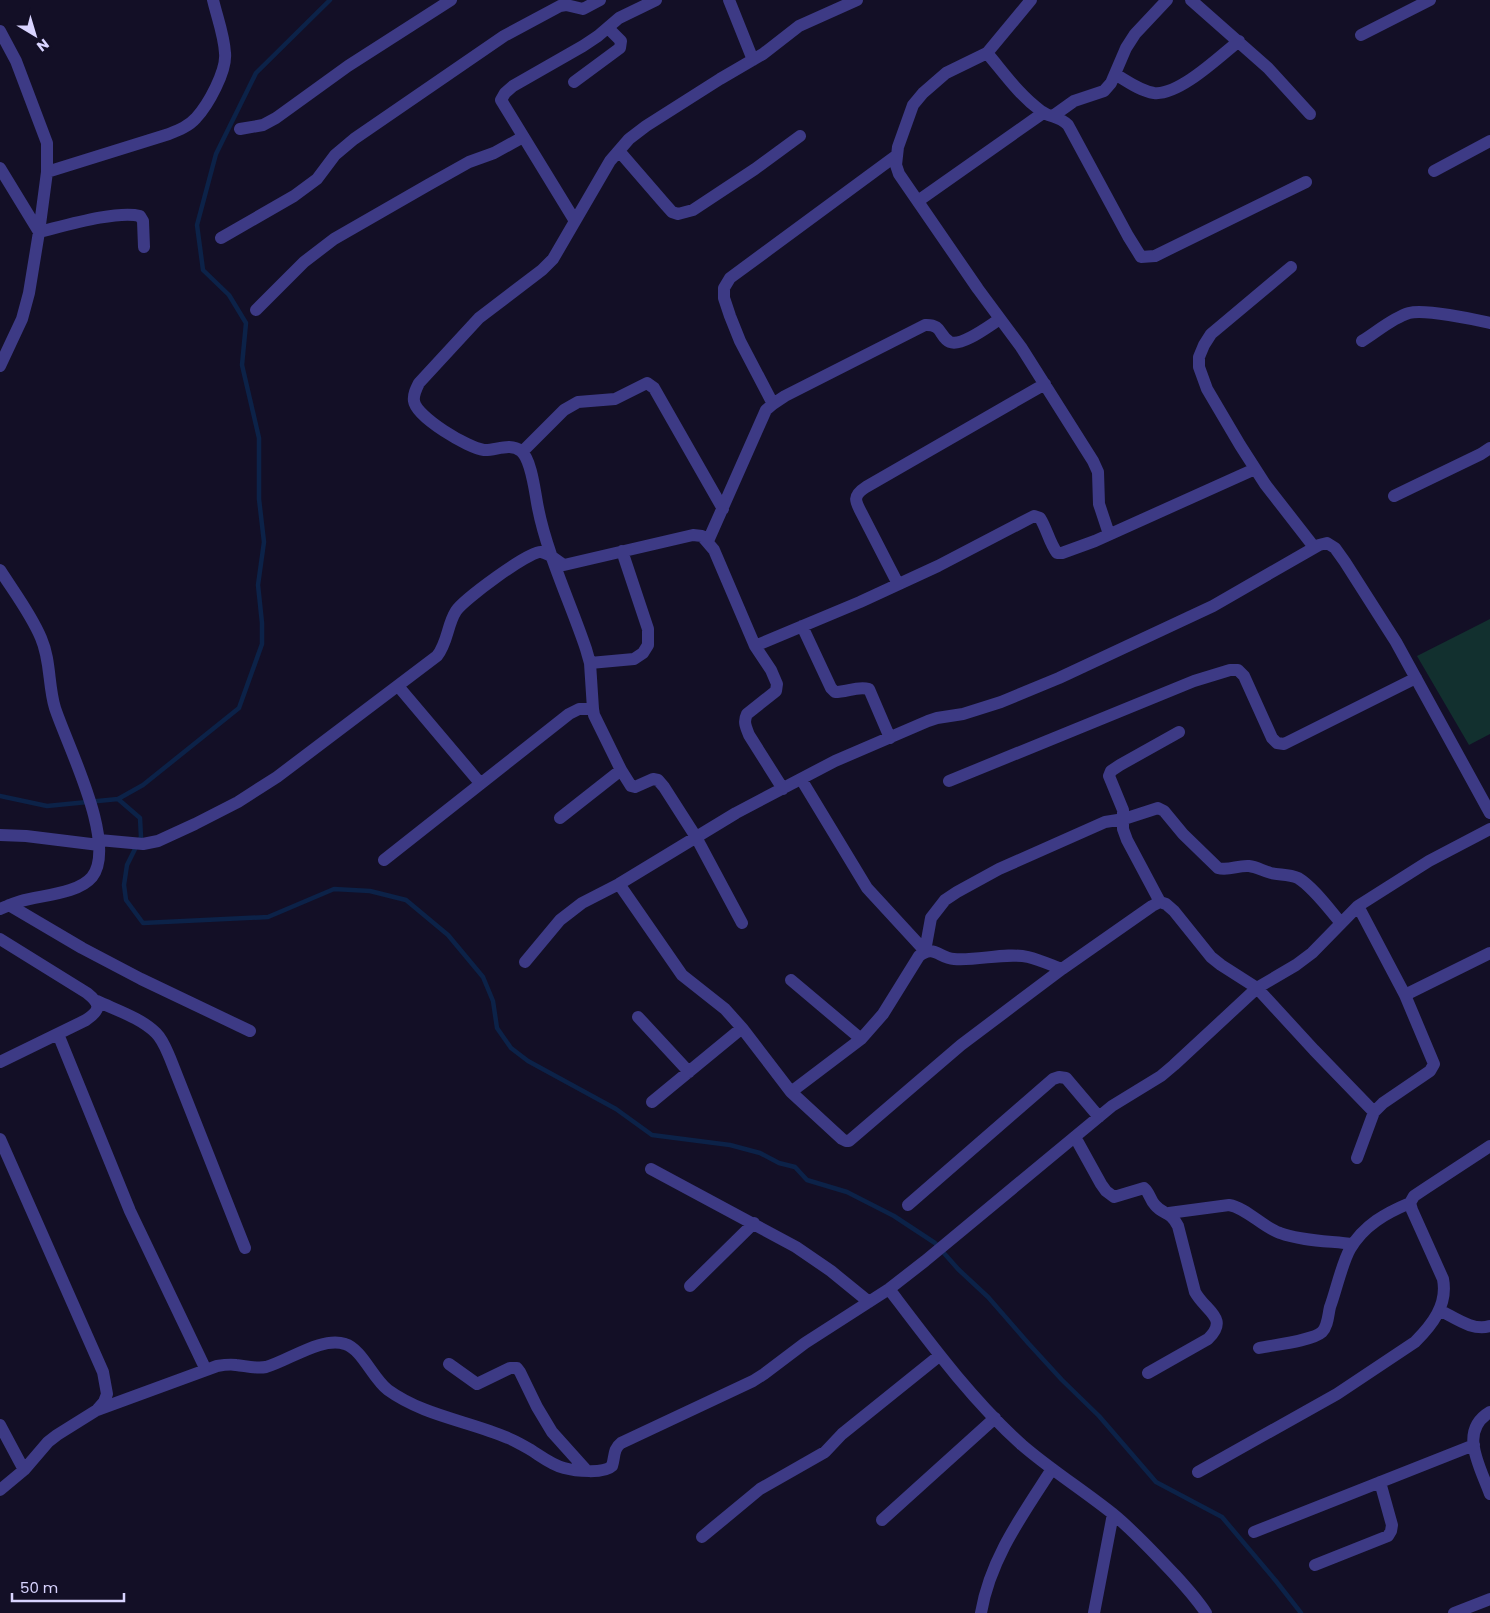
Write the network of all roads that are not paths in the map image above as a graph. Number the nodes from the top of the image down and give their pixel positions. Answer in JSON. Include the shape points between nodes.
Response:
{"nodes":[{"id":1,"x":213,"y":0,"type":"edge"},
{"id":2,"x":451,"y":0,"type":"edge"},
{"id":3,"x":600,"y":0,"type":"edge"},
{"id":4,"x":656,"y":0,"type":"edge"},
{"id":5,"x":729,"y":0,"type":"edge"},
{"id":6,"x":857,"y":0,"type":"edge"},
{"id":7,"x":1031,"y":0,"type":"edge"},
{"id":8,"x":1167,"y":0,"type":"edge"},
{"id":9,"x":1191,"y":0,"type":"edge"},
{"id":10,"x":1430,"y":0,"type":"edge"},
{"id":11,"x":435,"y":4,"type":"edge"},
{"id":12,"x":608,"y":28,"type":"junction"},
{"id":13,"x":0,"y":31,"type":"edge"},
{"id":14,"x":1361,"y":35,"type":"dead end"},
{"id":15,"x":1238,"y":41,"type":"junction"},
{"id":16,"x":987,"y":53,"type":"junction"},
{"id":17,"x":754,"y":60,"type":"junction"},
{"id":18,"x":1115,"y":74,"type":"junction"},
{"id":19,"x":574,"y":82,"type":"dead end"},
{"id":20,"x":1048,"y":114,"type":"junction"},
{"id":21,"x":1310,"y":114,"type":"dead end"},
{"id":22,"x":240,"y":129,"type":"dead end"},
{"id":23,"x":800,"y":136,"type":"dead end"},
{"id":24,"x":523,"y":137,"type":"junction"},
{"id":25,"x":1490,"y":141,"type":"edge"},
{"id":26,"x":619,"y":151,"type":"junction"},
{"id":27,"x":897,"y":155,"type":"junction"},
{"id":28,"x":0,"y":168,"type":"edge"},
{"id":29,"x":1434,"y":171,"type":"dead end"},
{"id":30,"x":46,"y":172,"type":"junction"},
{"id":31,"x":1306,"y":182,"type":"dead end"},
{"id":32,"x":918,"y":201,"type":"junction"},
{"id":33,"x":575,"y":221,"type":"junction"},
{"id":34,"x":39,"y":232,"type":"junction"},
{"id":35,"x":221,"y":238,"type":"dead end"},
{"id":36,"x":144,"y":247,"type":"dead end"},
{"id":37,"x":1291,"y":267,"type":"dead end"},
{"id":38,"x":256,"y":310,"type":"dead end"},
{"id":39,"x":1000,"y":319,"type":"junction"},
{"id":40,"x":1490,"y":323,"type":"edge"},
{"id":41,"x":1362,"y":341,"type":"dead end"},
{"id":42,"x":0,"y":366,"type":"edge"},
{"id":43,"x":1045,"y":384,"type":"junction"},
{"id":44,"x":773,"y":404,"type":"junction"},
{"id":45,"x":1490,"y":448,"type":"edge"},
{"id":46,"x":522,"y":452,"type":"junction"},
{"id":47,"x":1256,"y":469,"type":"junction"},
{"id":48,"x":1394,"y":496,"type":"dead end"},
{"id":49,"x":723,"y":508,"type":"junction"},
{"id":50,"x":1110,"y":534,"type":"junction"},
{"id":51,"x":708,"y":541,"type":"junction"},
{"id":52,"x":1314,"y":547,"type":"junction"},
{"id":53,"x":622,"y":551,"type":"junction"},
{"id":54,"x":553,"y":558,"type":"junction"},
{"id":55,"x":0,"y":570,"type":"edge"},
{"id":56,"x":898,"y":584,"type":"junction"},
{"id":57,"x":802,"y":626,"type":"junction"},
{"id":58,"x":756,"y":646,"type":"junction"},
{"id":59,"x":590,"y":663,"type":"junction"},
{"id":60,"x":1416,"y":678,"type":"junction"},
{"id":61,"x":398,"y":686,"type":"junction"},
{"id":62,"x":593,"y":710,"type":"junction"},
{"id":63,"x":1179,"y":732,"type":"dead end"},
{"id":64,"x":890,"y":738,"type":"junction"},
{"id":65,"x":621,"y":770,"type":"junction"},
{"id":66,"x":801,"y":779,"type":"junction"},
{"id":67,"x":949,"y":781,"type":"dead end"},
{"id":68,"x":480,"y":783,"type":"junction"},
{"id":69,"x":783,"y":789,"type":"junction"},
{"id":70,"x":1490,"y":813,"type":"edge"},
{"id":71,"x":560,"y":818,"type":"dead end"},
{"id":72,"x":1124,"y":819,"type":"junction"},
{"id":73,"x":1490,"y":829,"type":"edge"},
{"id":74,"x":0,"y":835,"type":"edge"},
{"id":75,"x":696,"y":837,"type":"junction"},
{"id":76,"x":99,"y":842,"type":"junction"},
{"id":77,"x":384,"y":860,"type":"dead end"},
{"id":78,"x":619,"y":884,"type":"junction"},
{"id":79,"x":1160,"y":902,"type":"junction"},
{"id":80,"x":1358,"y":906,"type":"junction"},
{"id":81,"x":2,"y":908,"type":"edge"},
{"id":82,"x":742,"y":923,"type":"dead end"},
{"id":83,"x":1341,"y":923,"type":"junction"},
{"id":84,"x":0,"y":939,"type":"edge"},
{"id":85,"x":925,"y":951,"type":"junction"},
{"id":86,"x":1490,"y":954,"type":"edge"},
{"id":87,"x":525,"y":962,"type":"dead end"},
{"id":88,"x":1062,"y":969,"type":"junction"},
{"id":89,"x":791,"y":980,"type":"dead end"},
{"id":90,"x":1257,"y":988,"type":"junction"},
{"id":91,"x":1405,"y":995,"type":"junction"},
{"id":92,"x":97,"y":1002,"type":"junction"},
{"id":93,"x":638,"y":1017,"type":"dead end"},
{"id":94,"x":742,"y":1028,"type":"junction"},
{"id":95,"x":250,"y":1031,"type":"dead end"},
{"id":96,"x":58,"y":1034,"type":"junction"},
{"id":97,"x":861,"y":1039,"type":"junction"},
{"id":98,"x":0,"y":1062,"type":"edge"},
{"id":99,"x":689,"y":1072,"type":"junction"},
{"id":100,"x":791,"y":1092,"type":"junction"},
{"id":101,"x":652,"y":1102,"type":"dead end"},
{"id":102,"x":1374,"y":1112,"type":"junction"},
{"id":103,"x":1099,"y":1117,"type":"junction"},
{"id":104,"x":1075,"y":1137,"type":"junction"},
{"id":105,"x":0,"y":1140,"type":"edge"},
{"id":106,"x":1490,"y":1146,"type":"edge"},
{"id":107,"x":1357,"y":1158,"type":"dead end"},
{"id":108,"x":651,"y":1169,"type":"dead end"},
{"id":109,"x":1410,"y":1203,"type":"junction"},
{"id":110,"x":908,"y":1205,"type":"dead end"},
{"id":111,"x":1169,"y":1214,"type":"junction"},
{"id":112,"x":754,"y":1223,"type":"junction"},
{"id":113,"x":1353,"y":1244,"type":"junction"},
{"id":114,"x":246,"y":1248,"type":"dead end"},
{"id":115,"x":690,"y":1286,"type":"dead end"},
{"id":116,"x":888,"y":1289,"type":"junction"},
{"id":117,"x":869,"y":1302,"type":"junction"},
{"id":118,"x":1439,"y":1310,"type":"junction"},
{"id":119,"x":1490,"y":1326,"type":"edge"},
{"id":120,"x":1259,"y":1348,"type":"dead end"},
{"id":121,"x":940,"y":1356,"type":"junction"},
{"id":122,"x":449,"y":1364,"type":"dead end"},
{"id":123,"x":206,"y":1370,"type":"junction"},
{"id":124,"x":1148,"y":1372,"type":"dead end"},
{"id":125,"x":97,"y":1410,"type":"junction"},
{"id":126,"x":1490,"y":1412,"type":"edge"},
{"id":127,"x":995,"y":1418,"type":"junction"},
{"id":128,"x":0,"y":1426,"type":"edge"},
{"id":129,"x":1474,"y":1445,"type":"junction"},
{"id":130,"x":1052,"y":1469,"type":"junction"},
{"id":131,"x":24,"y":1470,"type":"junction"},
{"id":132,"x":587,"y":1471,"type":"junction"},
{"id":133,"x":1198,"y":1472,"type":"dead end"},
{"id":134,"x":1380,"y":1482,"type":"junction"},
{"id":135,"x":0,"y":1490,"type":"edge"},
{"id":136,"x":1490,"y":1494,"type":"edge"},
{"id":137,"x":1113,"y":1514,"type":"junction"},
{"id":138,"x":882,"y":1520,"type":"dead end"},
{"id":139,"x":1254,"y":1532,"type":"dead end"},
{"id":140,"x":702,"y":1537,"type":"dead end"},
{"id":141,"x":1315,"y":1565,"type":"dead end"},
{"id":142,"x":1490,"y":1598,"type":"edge"},
{"id":143,"x":981,"y":1613,"type":"edge"},
{"id":144,"x":1094,"y":1613,"type":"edge"},
{"id":145,"x":1206,"y":1613,"type":"edge"},
{"id":146,"x":1454,"y":1613,"type":"edge"}],
"edges":[{"from":1,"to":30,"type":"street","via":[[226,52],[225,64],[195,119],[169,134]]},
{"from":2,"to":11,"type":"street"},
{"from":3,"to":35,"type":"street","via":[[582,9],[560,6],[504,36],[354,139],[335,155],[317,179],[294,196]]},
{"from":4,"to":12,"type":"street","via":[[619,18]]},
{"from":5,"to":17,"type":"street"},
{"from":6,"to":17,"type":"street","via":[[799,26]]},
{"from":7,"to":16,"type":"street"},
{"from":8,"to":18,"type":"street","via":[[1135,34]]},
{"from":9,"to":15,"type":"street"},
{"from":10,"to":14,"type":"street"},
{"from":11,"to":22,"type":"street","via":[[276,118],[263,125]]},
{"from":12,"to":19,"type":"street","via":[[621,41],[620,48]]},
{"from":12,"to":24,"type":"street","via":[[505,93],[500,100]]},
{"from":13,"to":30,"type":"street","via":[[16,61],[46,143]]},
{"from":15,"to":18,"type":"street","via":[[1189,81],[1165,92],[1142,89]]},
{"from":15,"to":21,"type":"street"},
{"from":16,"to":20,"type":"street","via":[[1022,95]]},
{"from":16,"to":27,"type":"street","via":[[946,73],[923,93],[913,106]]},
{"from":17,"to":26,"type":"street","via":[[646,126]]},
{"from":18,"to":20,"type":"street","via":[[1104,92],[1074,101]]},
{"from":20,"to":31,"type":"street","via":[[1068,125],[1141,256],[1155,256]]},
{"from":20,"to":32,"type":"street"},
{"from":23,"to":26,"type":"street","via":[[693,210],[678,214],[672,212]]},
{"from":24,"to":33,"type":"street"},
{"from":24,"to":38,"type":"street","via":[[436,180],[334,240],[304,262]]},
{"from":25,"to":29,"type":"street"},
{"from":26,"to":33,"type":"street"},
{"from":27,"to":32,"type":"street","via":[[899,174]]},
{"from":27,"to":44,"type":"street","via":[[730,278],[724,288],[724,298],[740,342]]},
{"from":28,"to":34,"type":"street"},
{"from":30,"to":34,"type":"street"},
{"from":32,"to":39,"type":"street"},
{"from":33,"to":46,"type":"street","via":[[553,259],[471,326],[418,383],[414,392],[414,401],[420,412],[474,448],[505,447]]},
{"from":34,"to":36,"type":"street","via":[[112,216],[134,215],[140,216],[143,222]]},
{"from":34,"to":42,"type":"street","via":[[22,320]]},
{"from":37,"to":47,"type":"street","via":[[1211,334],[1199,357],[1208,389]]},
{"from":39,"to":43,"type":"street"},
{"from":39,"to":44,"type":"street","via":[[974,336],[955,343],[948,342],[937,327],[925,325]]},
{"from":40,"to":41,"type":"street","via":[[1410,313]]},
{"from":43,"to":50,"type":"street","via":[[1098,472],[1100,504]]},
{"from":43,"to":56,"type":"street","via":[[874,482],[856,496],[856,503]]},
{"from":44,"to":49,"type":"street","via":[[766,410]]},
{"from":45,"to":48,"type":"street"},
{"from":46,"to":49,"type":"street","via":[[564,410],[578,402],[615,399],[647,383],[654,388]]},
{"from":46,"to":54,"type":"street"},
{"from":47,"to":50,"type":"street"},
{"from":47,"to":52,"type":"street"},
{"from":49,"to":51,"type":"street"},
{"from":50,"to":56,"type":"street","via":[[1075,550],[1057,553],[1051,546],[1044,524],[1034,516]]},
{"from":51,"to":53,"type":"street","via":[[693,535]]},
{"from":51,"to":58,"type":"street"},
{"from":52,"to":60,"type":"street","via":[[1326,543],[1335,548],[1346,562]]},
{"from":52,"to":64,"type":"street","via":[[1213,606],[1059,678],[1001,702],[937,718]]},
{"from":53,"to":54,"type":"street","via":[[564,564]]},
{"from":53,"to":59,"type":"street","via":[[648,630],[648,645],[634,659]]},
{"from":54,"to":59,"type":"street"},
{"from":54,"to":61,"type":"street","via":[[540,551],[534,552],[471,595],[455,613],[437,656]]},
{"from":55,"to":76,"type":"street","via":[[45,648],[55,707],[85,788]]},
{"from":56,"to":57,"type":"street"},
{"from":57,"to":58,"type":"street"},
{"from":57,"to":64,"type":"street","via":[[831,688],[835,692],[861,687],[869,689]]},
{"from":58,"to":69,"type":"street","via":[[771,670],[777,684],[776,691],[744,719]]},
{"from":59,"to":62,"type":"street"},
{"from":60,"to":67,"type":"street","via":[[1284,744],[1272,738],[1244,676],[1238,670],[1230,670],[1194,681]]},
{"from":60,"to":70,"type":"street"},
{"from":61,"to":68,"type":"street"},
{"from":61,"to":76,"type":"street","via":[[277,777],[238,802],[158,841],[143,844]]},
{"from":62,"to":65,"type":"street"},
{"from":62,"to":68,"type":"street","via":[[579,709],[569,714]]},
{"from":63,"to":72,"type":"street","via":[[1111,771],[1109,776]]},
{"from":64,"to":66,"type":"street"},
{"from":65,"to":71,"type":"street"},
{"from":65,"to":75,"type":"street","via":[[632,787],[650,779],[658,780]]},
{"from":66,"to":69,"type":"street"},
{"from":66,"to":85,"type":"street","via":[[867,888]]},
{"from":68,"to":77,"type":"street"},
{"from":69,"to":75,"type":"street"},
{"from":72,"to":79,"type":"street","via":[[1127,840]]},
{"from":72,"to":83,"type":"street","via":[[1158,808],[1218,868],[1254,866],[1272,873],[1288,874],[1313,892]]},
{"from":72,"to":85,"type":"street","via":[[1105,822],[999,869],[945,900],[931,918]]},
{"from":73,"to":80,"type":"street","via":[[1429,861]]},
{"from":74,"to":76,"type":"street"},
{"from":75,"to":78,"type":"street"},
{"from":75,"to":82,"type":"street"},
{"from":76,"to":81,"type":"street","via":[[97,869],[83,885]]},
{"from":78,"to":87,"type":"street","via":[[582,903],[560,920]]},
{"from":78,"to":94,"type":"street","via":[[682,975],[725,1009]]},
{"from":79,"to":88,"type":"street"},
{"from":79,"to":90,"type":"street","via":[[1174,911],[1216,961]]},
{"from":80,"to":83,"type":"street"},
{"from":80,"to":91,"type":"street"},
{"from":81,"to":95,"type":"street"},
{"from":83,"to":90,"type":"street","via":[[1312,953]]},
{"from":84,"to":92,"type":"street"},
{"from":85,"to":88,"type":"street","via":[[952,960],[1028,957]]},
{"from":85,"to":97,"type":"street","via":[[883,1014]]},
{"from":86,"to":91,"type":"street"},
{"from":88,"to":100,"type":"street","via":[[961,1045],[849,1140],[842,1139]]},
{"from":89,"to":97,"type":"street"},
{"from":90,"to":102,"type":"street"},
{"from":90,"to":103,"type":"street","via":[[1161,1076]]},
{"from":91,"to":102,"type":"street","via":[[1434,1064],[1430,1072]]},
{"from":92,"to":96,"type":"street","via":[[94,1014]]},
{"from":92,"to":114,"type":"street","via":[[142,1023],[162,1040]]},
{"from":93,"to":99,"type":"street"},
{"from":94,"to":99,"type":"street"},
{"from":94,"to":100,"type":"street"},
{"from":96,"to":98,"type":"street"},
{"from":96,"to":123,"type":"street","via":[[130,1211]]},
{"from":97,"to":100,"type":"street"},
{"from":99,"to":101,"type":"street"},
{"from":102,"to":107,"type":"street"},
{"from":103,"to":104,"type":"street"},
{"from":103,"to":110,"type":"street","via":[[1066,1078],[1053,1079]]},
{"from":104,"to":111,"type":"street","via":[[1106,1191],[1114,1197],[1144,1188],[1153,1204]]},
{"from":104,"to":116,"type":"street"},
{"from":105,"to":125,"type":"street","via":[[103,1372],[107,1394]]},
{"from":106,"to":109,"type":"street","via":[[1414,1196]]},
{"from":108,"to":112,"type":"street"},
{"from":109,"to":113,"type":"street","via":[[1375,1221]]},
{"from":109,"to":118,"type":"street","via":[[1443,1279],[1445,1290]]},
{"from":111,"to":113,"type":"street","via":[[1236,1206],[1280,1234]]},
{"from":111,"to":124,"type":"street","via":[[1178,1226],[1195,1292],[1215,1316],[1218,1325],[1208,1339]]},
{"from":112,"to":115,"type":"street"},
{"from":112,"to":117,"type":"street","via":[[830,1271]]},
{"from":113,"to":120,"type":"street","via":[[1322,1333],[1312,1338]]},
{"from":116,"to":117,"type":"street"},
{"from":116,"to":121,"type":"street"},
{"from":117,"to":132,"type":"street","via":[[753,1381],[622,1443],[616,1449],[610,1468]]},
{"from":118,"to":119,"type":"street","via":[[1474,1326]]},
{"from":118,"to":133,"type":"street","via":[[1431,1325],[1414,1342],[1337,1394]]},
{"from":121,"to":127,"type":"street"},
{"from":121,"to":140,"type":"street","via":[[842,1434],[825,1452],[760,1489]]},
{"from":122,"to":132,"type":"street","via":[[477,1384],[510,1368],[517,1368],[552,1432]]},
{"from":123,"to":125,"type":"street"},
{"from":123,"to":132,"type":"street","via":[[226,1365],[267,1366],[314,1347],[345,1343],[355,1350],[384,1387],[397,1396],[435,1414],[508,1438],[560,1467]]},
{"from":125,"to":131,"type":"street","via":[[48,1442]]},
{"from":126,"to":129,"type":"street","via":[[1476,1423],[1472,1436]]},
{"from":127,"to":130,"type":"street"},
{"from":127,"to":138,"type":"street"},
{"from":128,"to":131,"type":"street"},
{"from":129,"to":134,"type":"street"},
{"from":129,"to":136,"type":"street"},
{"from":130,"to":137,"type":"street"},
{"from":130,"to":143,"type":"street","via":[[998,1559],[990,1576]]},
{"from":131,"to":135,"type":"street"},
{"from":134,"to":139,"type":"street"},
{"from":134,"to":141,"type":"street","via":[[1392,1525],[1388,1536]]},
{"from":137,"to":144,"type":"street"},
{"from":137,"to":145,"type":"street","via":[[1159,1558]]},
{"from":142,"to":146,"type":"street"}]}
